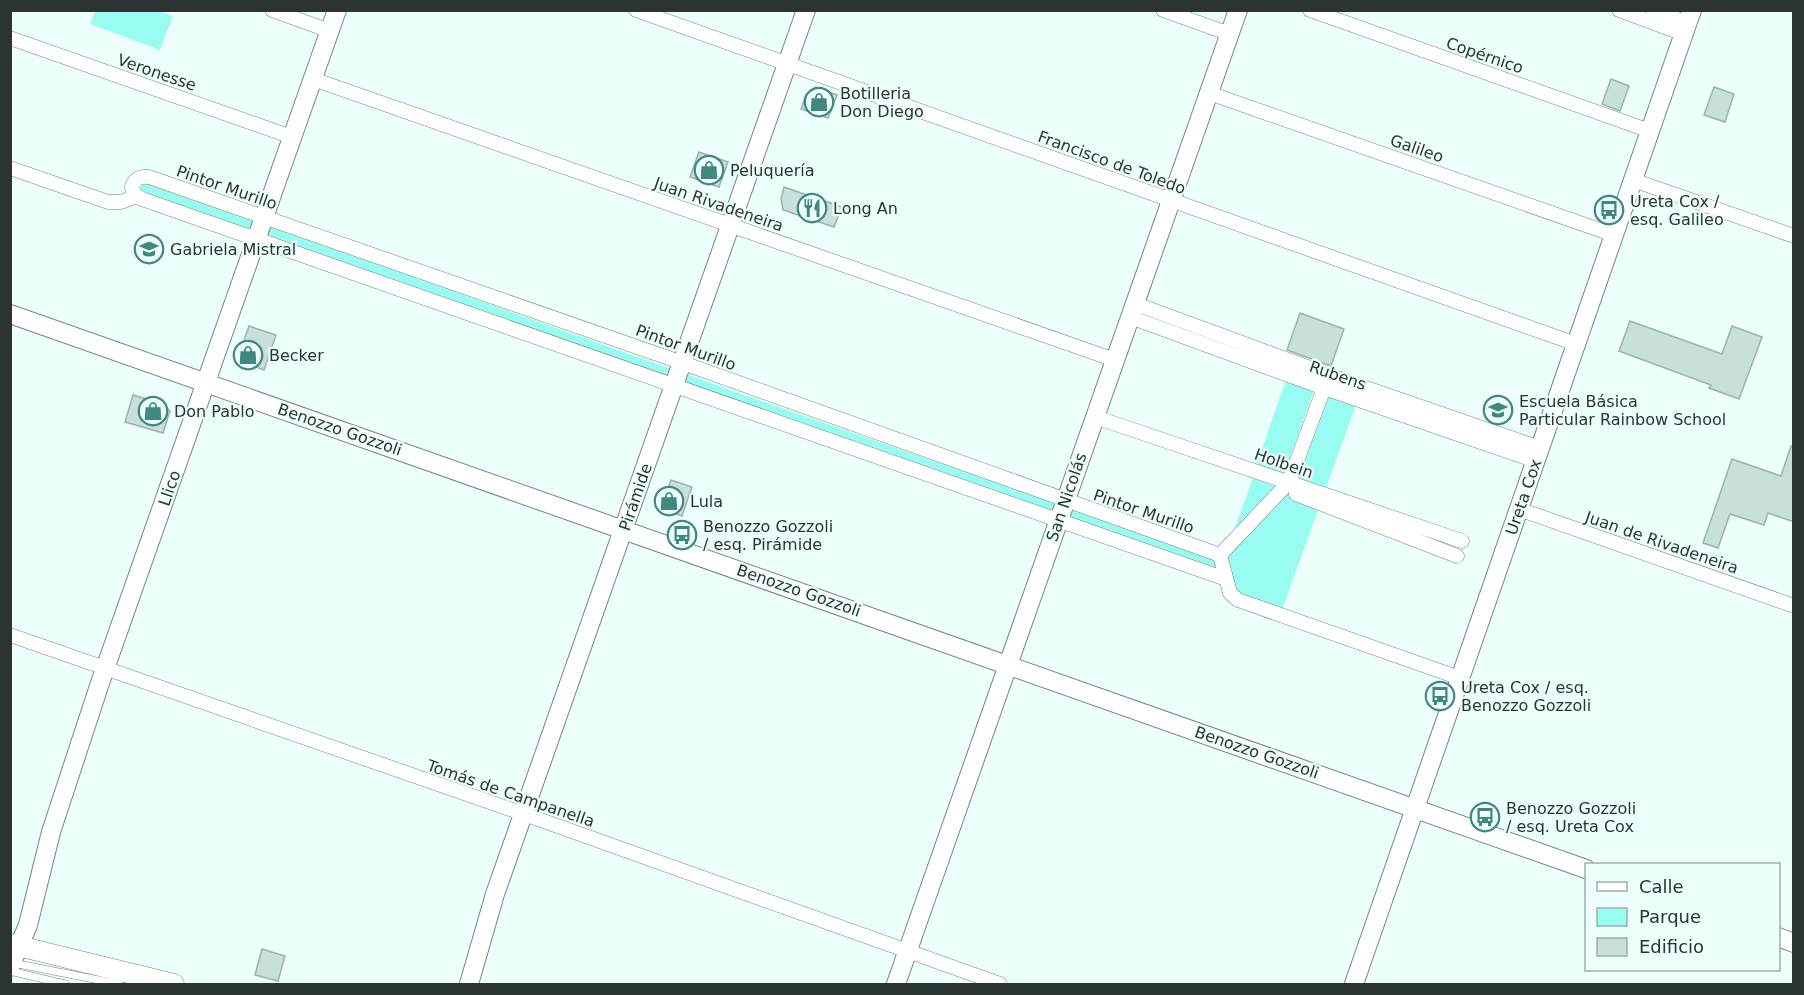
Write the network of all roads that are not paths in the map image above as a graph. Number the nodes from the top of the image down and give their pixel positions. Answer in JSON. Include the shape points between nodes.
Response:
{"nodes":[{"id":1,"x":272,"y":10,"type":"edge"},
{"id":2,"x":337,"y":10,"type":"edge"},
{"id":3,"x":636,"y":10,"type":"edge"},
{"id":4,"x":806,"y":10,"type":"edge"},
{"id":5,"x":1163,"y":10,"type":"edge"},
{"id":6,"x":1238,"y":10,"type":"edge"},
{"id":7,"x":1310,"y":10,"type":"edge"},
{"id":8,"x":1619,"y":10,"type":"edge"},
{"id":9,"x":1653,"y":10,"type":"edge"},
{"id":10,"x":1688,"y":22,"type":"edge"},
{"id":11,"x":330,"y":31,"type":"junction"},
{"id":12,"x":1230,"y":34,"type":"junction"},
{"id":13,"x":10,"y":38,"type":"edge"},
{"id":14,"x":788,"y":64,"type":"junction"},
{"id":15,"x":313,"y":79,"type":"junction"},
{"id":16,"x":1209,"y":93,"type":"junction"},
{"id":17,"x":1650,"y":131,"type":"junction"},
{"id":18,"x":292,"y":137,"type":"junction"},
{"id":19,"x":10,"y":168,"type":"edge"},
{"id":20,"x":1633,"y":180,"type":"junction"},
{"id":21,"x":137,"y":196,"type":"junction"},
{"id":22,"x":1171,"y":200,"type":"junction"},
{"id":23,"x":264,"y":217,"type":"junction"},
{"id":24,"x":731,"y":225,"type":"junction"},
{"id":25,"x":1614,"y":234,"type":"junction"},
{"id":26,"x":1794,"y":236,"type":"edge"},
{"id":27,"x":256,"y":239,"type":"junction"},
{"id":28,"x":1133,"y":310,"type":"junction"},
{"id":29,"x":10,"y":314,"type":"edge"},
{"id":30,"x":1576,"y":344,"type":"junction"},
{"id":31,"x":1115,"y":360,"type":"junction"},
{"id":32,"x":682,"y":363,"type":"junction"},
{"id":33,"x":206,"y":382,"type":"junction"},
{"id":34,"x":674,"y":386,"type":"junction"},
{"id":35,"x":1324,"y":387,"type":"junction"},
{"id":36,"x":1095,"y":417,"type":"junction"},
{"id":37,"x":1538,"y":455,"type":"junction"},
{"id":38,"x":1286,"y":485,"type":"junction"},
{"id":39,"x":1065,"y":500,"type":"junction"},
{"id":40,"x":1519,"y":509,"type":"junction"},
{"id":41,"x":1059,"y":520,"type":"junction"},
{"id":42,"x":624,"y":529,"type":"junction"},
{"id":43,"x":1462,"y":541,"type":"dead end"},
{"id":44,"x":1220,"y":555,"type":"junction"},
{"id":45,"x":1457,"y":556,"type":"dead end"},
{"id":46,"x":1226,"y":579,"type":"junction"},
{"id":47,"x":1794,"y":606,"type":"edge"},
{"id":48,"x":10,"y":635,"type":"edge"},
{"id":49,"x":1008,"y":664,"type":"junction"},
{"id":50,"x":106,"y":668,"type":"junction"},
{"id":51,"x":1460,"y":678,"type":"junction"},
{"id":52,"x":1415,"y":808,"type":"junction"},
{"id":53,"x":524,"y":814,"type":"junction"},
{"id":54,"x":1585,"y":868,"type":"edge"},
{"id":55,"x":1780,"y":937,"type":"edge"},
{"id":56,"x":1794,"y":943,"type":"edge"},
{"id":57,"x":907,"y":951,"type":"junction"},
{"id":58,"x":12,"y":959,"type":"edge"},
{"id":59,"x":65,"y":984,"type":"edge"},
{"id":60,"x":119,"y":984,"type":"edge"},
{"id":61,"x":174,"y":984,"type":"edge"},
{"id":62,"x":469,"y":984,"type":"edge"},
{"id":63,"x":896,"y":984,"type":"edge"},
{"id":64,"x":1000,"y":984,"type":"edge"},
{"id":65,"x":1354,"y":984,"type":"edge"}],
"edges":[{"from":1,"to":11,"type":"street"},
{"from":2,"to":11,"type":"street","name":"Llico"},
{"from":3,"to":14,"type":"street","name":"Francisco de Toledo"},
{"from":4,"to":14,"type":"street","name":"Pirámide"},
{"from":5,"to":12,"type":"street"},
{"from":6,"to":12,"type":"street","name":"San Nicolás"},
{"from":7,"to":17,"type":"street","name":"Copérnico"},
{"from":8,"to":10,"type":"street"},
{"from":9,"to":10,"type":"street"},
{"from":10,"to":17,"type":"street","name":"Ureta Cox"},
{"from":11,"to":15,"type":"street","name":"Llico"},
{"from":12,"to":16,"type":"street","name":"San Nicolás"},
{"from":13,"to":18,"type":"street","name":"Veronesse"},
{"from":14,"to":22,"type":"street","name":"Francisco de Toledo"},
{"from":14,"to":24,"type":"street","name":"Pirámide"},
{"from":15,"to":18,"type":"street","name":"Llico"},
{"from":15,"to":24,"type":"street","name":"Juan Rivadeneira"},
{"from":16,"to":22,"type":"street","name":"San Nicolás"},
{"from":16,"to":25,"type":"street","name":"Galileo"},
{"from":17,"to":20,"type":"street","name":"Ureta Cox"},
{"from":18,"to":23,"type":"street","name":"Llico"},
{"from":19,"to":21,"type":"street","via":[[108,202]]},
{"from":20,"to":25,"type":"street","name":"Ureta Cox"},
{"from":20,"to":26,"type":"street"},
{"from":21,"to":23,"type":"street","name":"Pintor Murillo","via":[[132,187],[135,180],[144,176]]},
{"from":21,"to":27,"type":"street"},
{"from":22,"to":28,"type":"street","name":"San Nicolás"},
{"from":22,"to":30,"type":"street","name":"Francisco de Toledo"},
{"from":23,"to":27,"type":"street","name":"Llico"},
{"from":23,"to":32,"type":"street","name":"Pintor Murillo"},
{"from":24,"to":31,"type":"street","name":"Juan Rivadeneira"},
{"from":24,"to":32,"type":"street","name":"Pirámide"},
{"from":25,"to":30,"type":"street","name":"Ureta Cox"},
{"from":27,"to":33,"type":"street","name":"Llico"},
{"from":27,"to":34,"type":"street"},
{"from":28,"to":31,"type":"street","name":"San Nicolás"},
{"from":28,"to":35,"type":"street","name":"Rubens"},
{"from":28,"to":37,"type":"street","name":"Rubens","via":[[1329,375]]},
{"from":29,"to":33,"type":"street","name":"Benozzo Gozzoli"},
{"from":30,"to":37,"type":"street","name":"Ureta Cox"},
{"from":31,"to":36,"type":"street","name":"San Nicolás"},
{"from":32,"to":34,"type":"street","name":"Pirámide"},
{"from":32,"to":39,"type":"street","name":"Pintor Murillo"},
{"from":33,"to":42,"type":"street","name":"Benozzo Gozzoli"},
{"from":33,"to":50,"type":"street","name":"Llico"},
{"from":34,"to":41,"type":"street"},
{"from":34,"to":42,"type":"street","name":"Pirámide"},
{"from":35,"to":37,"type":"street","name":"Rubens"},
{"from":35,"to":38,"type":"street"},
{"from":36,"to":38,"type":"street","name":"Holbein"},
{"from":36,"to":39,"type":"street","name":"San Nicolás"},
{"from":37,"to":40,"type":"street","name":"Ureta Cox"},
{"from":38,"to":43,"type":"street","name":"Holbein"},
{"from":38,"to":44,"type":"street"},
{"from":38,"to":45,"type":"street","name":"Holbein"},
{"from":39,"to":41,"type":"street","name":"San Nicolás"},
{"from":39,"to":44,"type":"street","name":"Pintor Murillo"},
{"from":40,"to":47,"type":"street","name":"Juan de Rivadeneira"},
{"from":40,"to":51,"type":"street","name":"Ureta Cox"},
{"from":41,"to":46,"type":"street"},
{"from":41,"to":49,"type":"street","name":"San Nicolás"},
{"from":42,"to":49,"type":"street","name":"Benozzo Gozzoli"},
{"from":42,"to":53,"type":"street","name":"Pirámide"},
{"from":44,"to":46,"type":"street"},
{"from":46,"to":51,"type":"street","via":[[1230,593],[1238,600]]},
{"from":48,"to":50,"type":"street","name":"Tomás de Campanella"},
{"from":49,"to":52,"type":"street","name":"Benozzo Gozzoli"},
{"from":49,"to":57,"type":"street","name":"San Nicolás"},
{"from":50,"to":53,"type":"street","name":"Tomás de Campanella"},
{"from":50,"to":58,"type":"street","name":"Llico","via":[[62,795],[28,925]]},
{"from":51,"to":52,"type":"street","name":"Ureta Cox"},
{"from":52,"to":54,"type":"street","name":"Benozzo Gozzoli"},
{"from":52,"to":65,"type":"street","name":"Ureta Cox"},
{"from":53,"to":57,"type":"street","name":"Tomás de Campanella"},
{"from":53,"to":62,"type":"street","name":"Pirámide","via":[[486,920]]},
{"from":55,"to":56,"type":"street"},
{"from":57,"to":63,"type":"street","name":"San Nicolás"},
{"from":57,"to":64,"type":"street","name":"Tomás de Campanella"},
{"from":58,"to":59,"type":"lane"},
{"from":58,"to":60,"type":"lane"},
{"from":58,"to":61,"type":"main road"}]}
